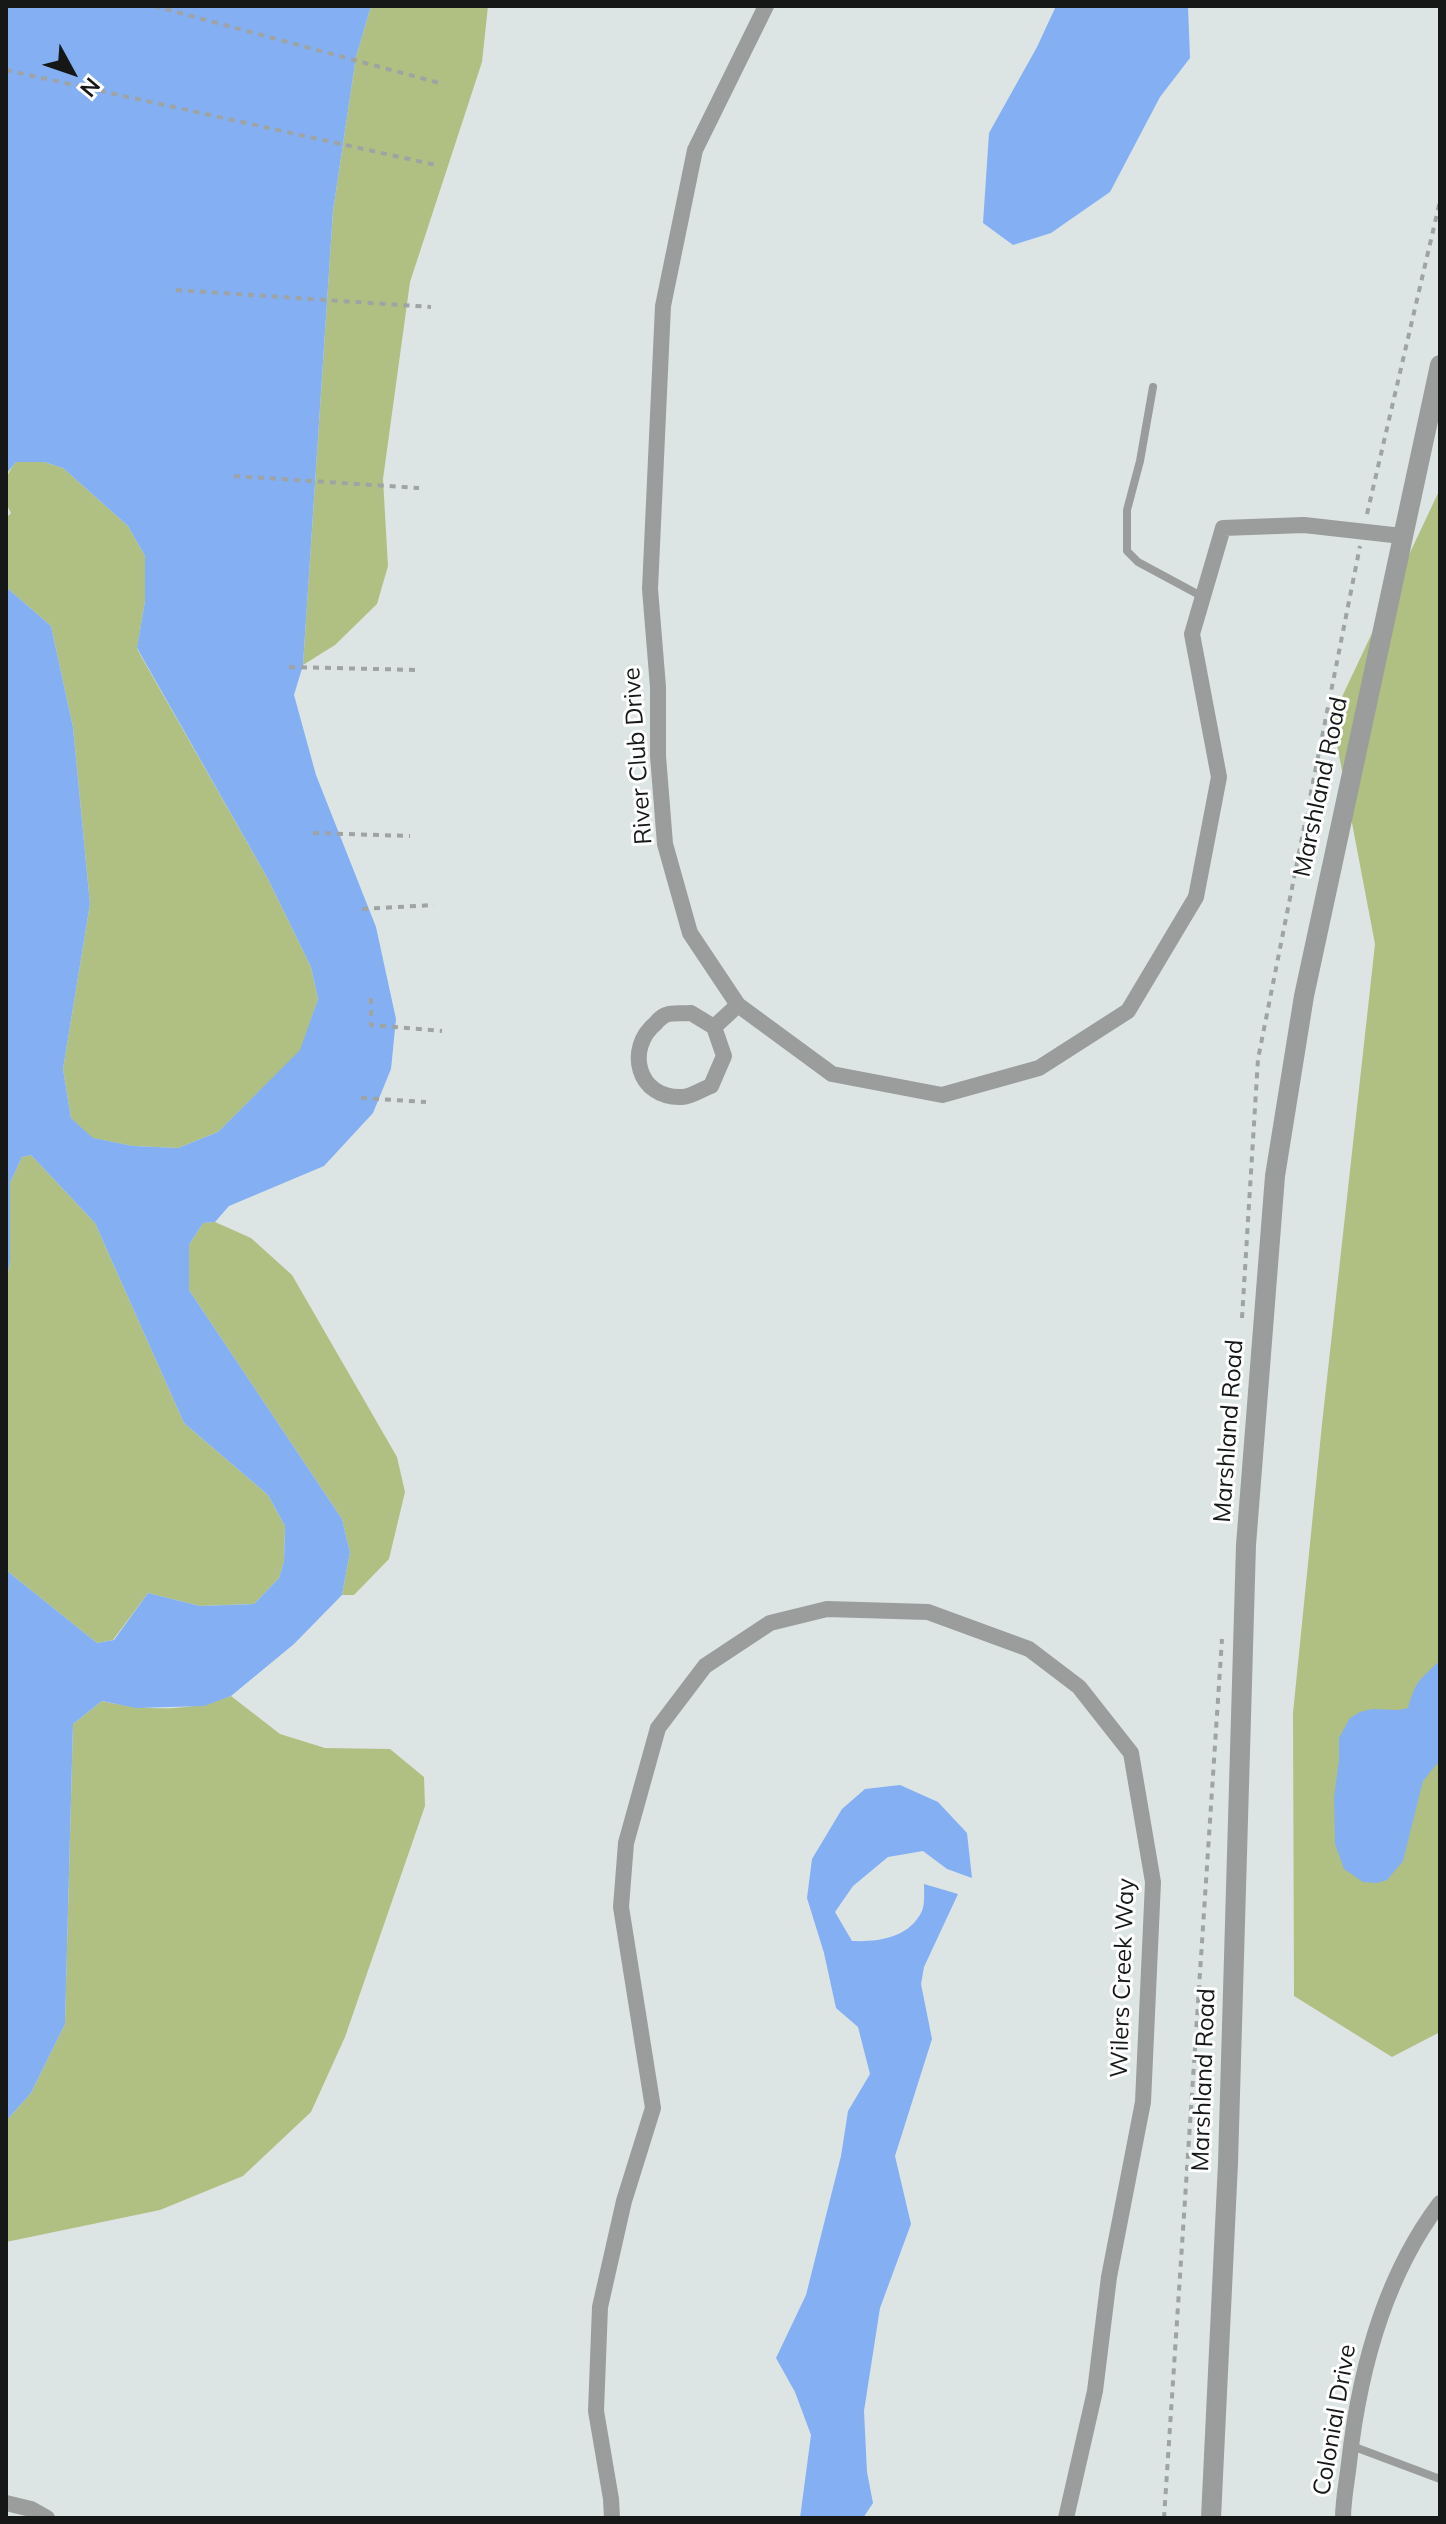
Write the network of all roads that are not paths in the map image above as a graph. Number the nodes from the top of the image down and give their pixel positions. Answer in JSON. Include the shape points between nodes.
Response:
{"nodes":[{"id":1,"x":766,"y":6,"type":"edge"},
{"id":2,"x":1440,"y":365,"type":"edge"},
{"id":3,"x":1153,"y":387,"type":"dead end"},
{"id":4,"x":1402,"y":536,"type":"junction"},
{"id":5,"x":1203,"y":597,"type":"junction"},
{"id":6,"x":738,"y":1005,"type":"junction"},
{"id":7,"x":714,"y":1027,"type":"junction"},
{"id":8,"x":1440,"y":2203,"type":"edge"},
{"id":9,"x":1351,"y":2446,"type":"junction"},
{"id":10,"x":1440,"y":2479,"type":"edge"},
{"id":11,"x":6,"y":2503,"type":"edge"},
{"id":12,"x":47,"y":2518,"type":"edge"},
{"id":13,"x":612,"y":2518,"type":"edge"},
{"id":14,"x":1066,"y":2518,"type":"edge"},
{"id":15,"x":1211,"y":2518,"type":"edge"},
{"id":16,"x":1343,"y":2518,"type":"edge"}],
"edges":[{"from":1,"to":6,"type":"street","name":"River Club Drive","via":[[695,150],[663,306],[650,589],[665,844],[690,933]]},
{"from":2,"to":4,"type":"street","name":"Marshland Road"},
{"from":3,"to":5,"type":"lane","via":[[1127,510],[1127,551]]},
{"from":4,"to":5,"type":"street","name":"River Club Drive","via":[[1304,525],[1223,528]]},
{"from":4,"to":15,"type":"street","name":"Marshland Road","via":[[1304,996],[1275,1176],[1246,1545],[1228,2163]]},
{"from":5,"to":6,"type":"street","name":"River Club Drive","via":[[1192,634],[1219,777],[1196,897],[1128,1011],[1039,1068],[942,1095],[832,1074]]},
{"from":6,"to":7,"type":"street"},
{"from":7,"to":7,"type":"street","via":[[691,1013],[665,1015],[645,1031],[638,1055],[650,1087],[683,1098],[711,1086],[724,1056]]},
{"from":8,"to":9,"type":"street","name":"Colonial Drive","via":[[1399,2272],[1379,2323],[1362,2379]]},
{"from":9,"to":10,"type":"lane"},
{"from":9,"to":16,"type":"street","name":"Colonial Drive"},
{"from":11,"to":12,"type":"street"},
{"from":13,"to":14,"type":"street","name":"Wilers Creek Way","via":[[596,2411],[600,2307],[624,2201],[653,2108],[621,1907],[626,1843],[658,1728],[705,1666],[770,1623],[827,1609],[928,1612],[1029,1649],[1079,1687],[1131,1753],[1153,1882],[1143,2102],[1109,2277],[1095,2391]]}]}
